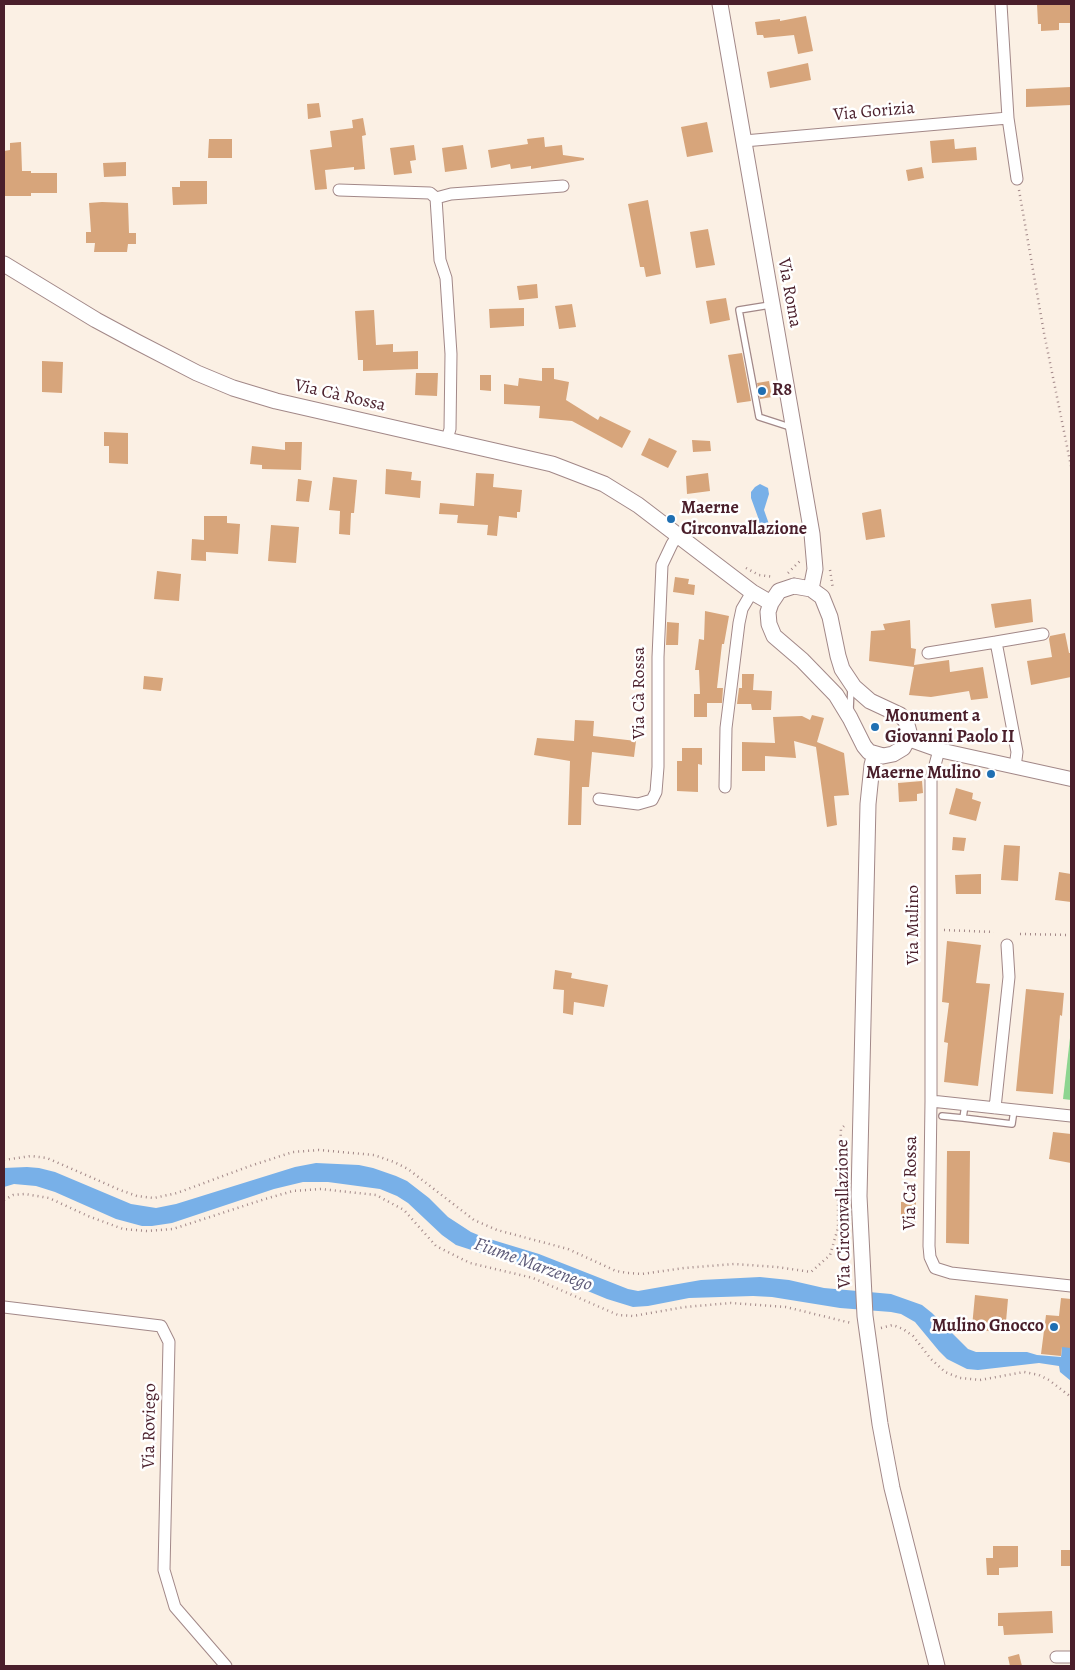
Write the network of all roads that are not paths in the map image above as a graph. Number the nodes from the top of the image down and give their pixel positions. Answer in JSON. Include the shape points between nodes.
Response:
{"nodes":[{"id":1,"x":720,"y":4,"type":"edge"},
{"id":2,"x":1001,"y":4,"type":"edge"},
{"id":3,"x":1008,"y":118,"type":"junction"},
{"id":4,"x":744,"y":141,"type":"junction"},
{"id":5,"x":1017,"y":179,"type":"road end"},
{"id":6,"x":563,"y":186,"type":"dead end"},
{"id":7,"x":339,"y":190,"type":"dead end"},
{"id":8,"x":436,"y":198,"type":"junction"},
{"id":9,"x":4,"y":264,"type":"edge"},
{"id":10,"x":772,"y":304,"type":"junction"},
{"id":11,"x":794,"y":428,"type":"junction"},
{"id":12,"x":447,"y":440,"type":"junction"},
{"id":13,"x":678,"y":535,"type":"junction"},
{"id":14,"x":811,"y":589,"type":"junction"},
{"id":15,"x":752,"y":592,"type":"junction"},
{"id":16,"x":770,"y":602,"type":"junction"},
{"id":17,"x":1043,"y":634,"type":"dead end"},
{"id":18,"x":996,"y":642,"type":"junction"},
{"id":19,"x":928,"y":653,"type":"dead end"},
{"id":20,"x":851,"y":683,"type":"junction"},
{"id":21,"x":850,"y":718,"type":"junction"},
{"id":22,"x":908,"y":739,"type":"junction"},
{"id":23,"x":939,"y":750,"type":"junction"},
{"id":24,"x":875,"y":754,"type":"junction"},
{"id":25,"x":1015,"y":767,"type":"junction"},
{"id":26,"x":1071,"y":779,"type":"edge"},
{"id":27,"x":725,"y":787,"type":"dead end"},
{"id":28,"x":599,"y":800,"type":"dead end"},
{"id":29,"x":1007,"y":945,"type":"dead end"},
{"id":30,"x":931,"y":1101,"type":"junction"},
{"id":31,"x":965,"y":1105,"type":"junction"},
{"id":32,"x":995,"y":1108,"type":"junction"},
{"id":33,"x":1014,"y":1110,"type":"junction"},
{"id":34,"x":942,"y":1116,"type":"dead end"},
{"id":35,"x":1071,"y":1116,"type":"edge"},
{"id":36,"x":963,"y":1118,"type":"junction"},
{"id":37,"x":1071,"y":1286,"type":"edge"},
{"id":38,"x":4,"y":1307,"type":"edge"},
{"id":39,"x":1056,"y":1657,"type":"dead end"},
{"id":40,"x":1071,"y":1657,"type":"edge"},
{"id":41,"x":226,"y":1666,"type":"edge"},
{"id":42,"x":937,"y":1666,"type":"edge"}],
"edges":[{"from":1,"to":4,"type":"main road","name":"Via Roma"},
{"from":2,"to":3,"type":"street"},
{"from":3,"to":4,"type":"street","name":"Via Gorizia"},
{"from":3,"to":5,"type":"street"},
{"from":4,"to":10,"type":"main road","name":"Via Roma"},
{"from":6,"to":8,"type":"street","via":[[450,194]]},
{"from":7,"to":8,"type":"street","via":[[430,193]]},
{"from":8,"to":12,"type":"street","via":[[451,354]]},
{"from":9,"to":12,"type":"main road","name":"Via Cà Rossa","via":[[112,329],[233,388]]},
{"from":10,"to":11,"type":"main road","name":"Via Roma"},
{"from":10,"to":11,"type":"lane","via":[[739,310],[759,417]]},
{"from":11,"to":14,"type":"main road","name":"Via Roma","via":[[814,552]]},
{"from":12,"to":13,"type":"main road","name":"Via Cà Rossa","via":[[552,464],[604,484]]},
{"from":13,"to":15,"type":"main road","name":"Via Cà Rossa"},
{"from":13,"to":28,"type":"street","name":"Via Cà Rossa","via":[[662,565],[656,792],[652,800],[638,804]]},
{"from":14,"to":16,"type":"main road","via":[[794,586],[779,591]]},
{"from":14,"to":20,"type":"main road","via":[[826,605],[838,656]]},
{"from":15,"to":16,"type":"main road","name":"Via Cà Rossa"},
{"from":15,"to":27,"type":"street","via":[[742,609],[739,623],[726,728]]},
{"from":16,"to":21,"type":"main road","via":[[769,624],[774,636],[836,695]]},
{"from":17,"to":18,"type":"street"},
{"from":18,"to":19,"type":"street"},
{"from":18,"to":25,"type":"street","via":[[1017,752]]},
{"from":20,"to":21,"type":"lane"},
{"from":20,"to":22,"type":"main road","via":[[870,701],[900,715],[906,721]]},
{"from":21,"to":24,"type":"main road","via":[[864,746]]},
{"from":22,"to":23,"type":"street"},
{"from":22,"to":24,"type":"main road","via":[[903,748],[893,754]]},
{"from":23,"to":25,"type":"street"},
{"from":23,"to":30,"type":"street","name":"Via Mulino","via":[[932,780]]},
{"from":24,"to":42,"type":"main road","name":"Via Circonvallazione","via":[[868,804],[859,1196],[863,1282],[858,1320],[892,1488]]},
{"from":25,"to":26,"type":"street"},
{"from":29,"to":32,"type":"street","via":[[1009,978]]},
{"from":30,"to":31,"type":"street"},
{"from":30,"to":37,"type":"street","name":"Via Ca' Rossa","via":[[929,1246],[935,1268]]},
{"from":31,"to":32,"type":"street"},
{"from":31,"to":36,"type":"lane"},
{"from":32,"to":33,"type":"street"},
{"from":33,"to":35,"type":"street"},
{"from":33,"to":36,"type":"lane","via":[[1012,1124]]},
{"from":34,"to":36,"type":"lane"},
{"from":38,"to":41,"type":"street","name":"Via Roviego","via":[[161,1326],[169,1342],[164,1570],[176,1607]]},
{"from":39,"to":40,"type":"street"}]}
